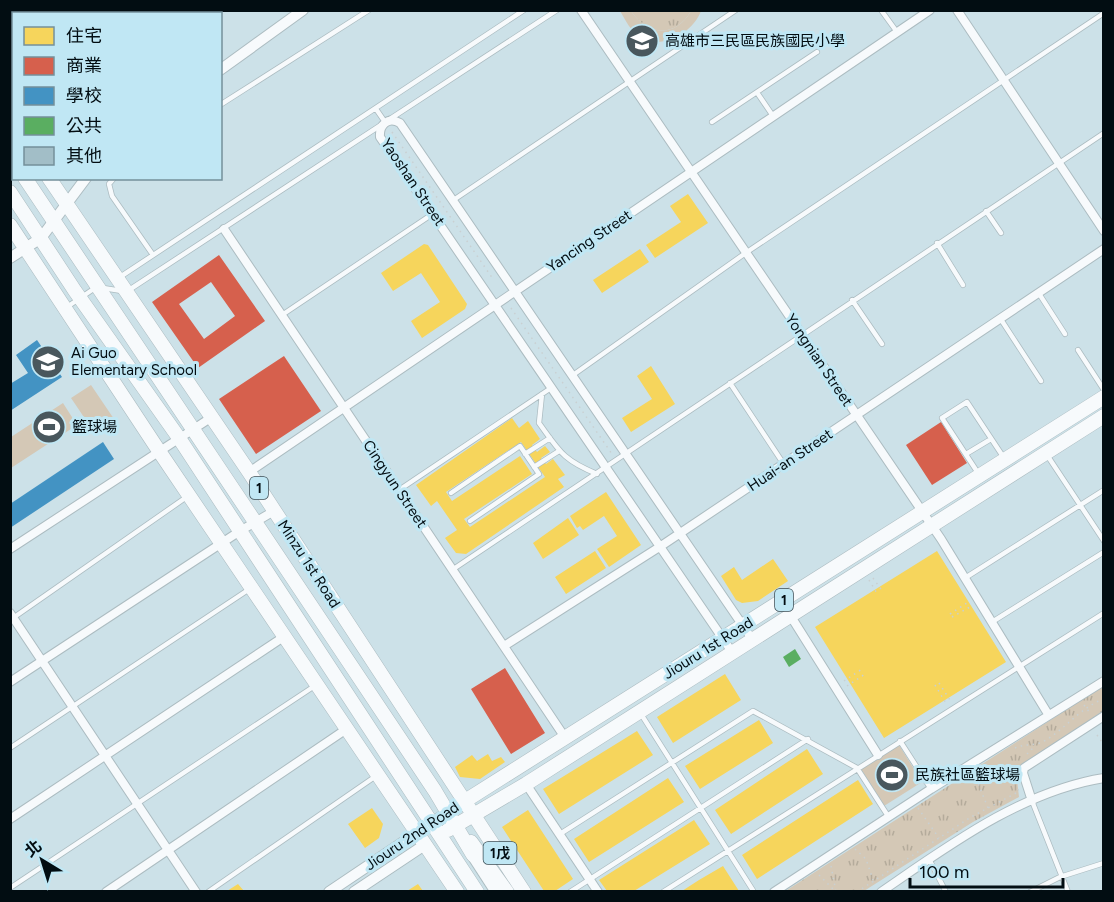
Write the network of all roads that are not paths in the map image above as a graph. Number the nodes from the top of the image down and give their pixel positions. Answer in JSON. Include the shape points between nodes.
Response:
{"nodes":[{"id":1,"x":303,"y":10,"type":"edge"},
{"id":2,"x":369,"y":10,"type":"edge"},
{"id":3,"x":524,"y":10,"type":"edge"},
{"id":4,"x":557,"y":10,"type":"edge"},
{"id":5,"x":582,"y":10,"type":"edge"},
{"id":6,"x":736,"y":10,"type":"edge"},
{"id":7,"x":881,"y":10,"type":"edge"},
{"id":8,"x":930,"y":10,"type":"edge"},
{"id":9,"x":957,"y":10,"type":"edge"},
{"id":10,"x":1104,"y":13,"type":"edge"},
{"id":11,"x":897,"y":33,"type":"junction"},
{"id":12,"x":817,"y":52,"type":"dead end"},
{"id":13,"x":222,"y":69,"type":"edge"},
{"id":14,"x":631,"y":80,"type":"junction"},
{"id":15,"x":1003,"y":80,"type":"junction"},
{"id":16,"x":758,"y":94,"type":"junction"},
{"id":17,"x":222,"y":104,"type":"edge"},
{"id":18,"x":376,"y":109,"type":"junction"},
{"id":19,"x":773,"y":117,"type":"junction"},
{"id":20,"x":385,"y":122,"type":"junction"},
{"id":21,"x":712,"y":122,"type":"dead end"},
{"id":22,"x":1104,"y":134,"type":"edge"},
{"id":23,"x":1058,"y":163,"type":"junction"},
{"id":24,"x":692,"y":171,"type":"junction"},
{"id":25,"x":26,"y":180,"type":"edge"},
{"id":26,"x":50,"y":180,"type":"edge"},
{"id":27,"x":84,"y":180,"type":"edge"},
{"id":28,"x":112,"y":180,"type":"edge"},
{"id":29,"x":10,"y":192,"type":"edge"},
{"id":30,"x":452,"y":201,"type":"junction"},
{"id":31,"x":66,"y":203,"type":"junction"},
{"id":32,"x":986,"y":211,"type":"junction"},
{"id":33,"x":434,"y":213,"type":"junction"},
{"id":34,"x":52,"y":219,"type":"junction"},
{"id":35,"x":10,"y":225,"type":"edge"},
{"id":36,"x":224,"y":229,"type":"junction"},
{"id":37,"x":1104,"y":231,"type":"edge"},
{"id":38,"x":1001,"y":234,"type":"dead end"},
{"id":39,"x":40,"y":238,"type":"junction"},
{"id":40,"x":937,"y":243,"type":"junction"},
{"id":41,"x":25,"y":248,"type":"junction"},
{"id":42,"x":1104,"y":249,"type":"edge"},
{"id":43,"x":747,"y":252,"type":"junction"},
{"id":44,"x":153,"y":255,"type":"junction"},
{"id":45,"x":10,"y":258,"type":"edge"},
{"id":46,"x":118,"y":279,"type":"junction"},
{"id":47,"x":963,"y":285,"type":"dead end"},
{"id":48,"x":96,"y":287,"type":"junction"},
{"id":49,"x":127,"y":292,"type":"junction"},
{"id":50,"x":514,"y":292,"type":"junction"},
{"id":51,"x":1038,"y":292,"type":"junction"},
{"id":52,"x":80,"y":298,"type":"junction"},
{"id":53,"x":852,"y":300,"type":"junction"},
{"id":54,"x":496,"y":304,"type":"junction"},
{"id":55,"x":65,"y":308,"type":"junction"},
{"id":56,"x":282,"y":315,"type":"junction"},
{"id":57,"x":1000,"y":318,"type":"junction"},
{"id":58,"x":801,"y":334,"type":"junction"},
{"id":59,"x":1065,"y":334,"type":"dead end"},
{"id":60,"x":882,"y":345,"type":"dead end"},
{"id":61,"x":1078,"y":350,"type":"dead end"},
{"id":62,"x":572,"y":375,"type":"junction"},
{"id":63,"x":1041,"y":381,"type":"dead end"},
{"id":64,"x":730,"y":383,"type":"junction"},
{"id":65,"x":553,"y":388,"type":"junction"},
{"id":66,"x":1104,"y":390,"type":"edge"},
{"id":67,"x":542,"y":394,"type":"junction"},
{"id":68,"x":1104,"y":397,"type":"edge"},
{"id":69,"x":343,"y":407,"type":"junction"},
{"id":70,"x":856,"y":416,"type":"junction"},
{"id":71,"x":1104,"y":416,"type":"edge"},
{"id":72,"x":212,"y":417,"type":"junction"},
{"id":73,"x":194,"y":428,"type":"junction"},
{"id":74,"x":179,"y":438,"type":"junction"},
{"id":75,"x":550,"y":438,"type":"junction"},
{"id":76,"x":991,"y":439,"type":"junction"},
{"id":77,"x":159,"y":451,"type":"junction"},
{"id":78,"x":559,"y":451,"type":"junction"},
{"id":79,"x":1045,"y":453,"type":"junction"},
{"id":80,"x":525,"y":454,"type":"junction"},
{"id":81,"x":625,"y":454,"type":"junction"},
{"id":82,"x":966,"y":454,"type":"junction"},
{"id":83,"x":1005,"y":460,"type":"junction"},
{"id":84,"x":784,"y":464,"type":"junction"},
{"id":85,"x":534,"y":467,"type":"junction"},
{"id":86,"x":606,"y":467,"type":"junction"},
{"id":87,"x":249,"y":471,"type":"junction"},
{"id":88,"x":597,"y":474,"type":"junction"},
{"id":89,"x":980,"y":476,"type":"junction"},
{"id":90,"x":399,"y":490,"type":"junction"},
{"id":91,"x":1104,"y":490,"type":"edge"},
{"id":92,"x":451,"y":493,"type":"dead end"},
{"id":93,"x":189,"y":495,"type":"junction"},
{"id":94,"x":1080,"y":505,"type":"junction"},
{"id":95,"x":274,"y":511,"type":"junction"},
{"id":96,"x":922,"y":513,"type":"junction"},
{"id":97,"x":470,"y":521,"type":"dead end"},
{"id":98,"x":255,"y":522,"type":"junction"},
{"id":99,"x":932,"y":526,"type":"junction"},
{"id":100,"x":240,"y":531,"type":"junction"},
{"id":101,"x":680,"y":534,"type":"junction"},
{"id":102,"x":1104,"y":541,"type":"edge"},
{"id":103,"x":222,"y":543,"type":"junction"},
{"id":104,"x":661,"y":546,"type":"junction"},
{"id":105,"x":10,"y":549,"type":"edge"},
{"id":106,"x":1104,"y":552,"type":"edge"},
{"id":107,"x":452,"y":570,"type":"junction"},
{"id":108,"x":965,"y":579,"type":"junction"},
{"id":109,"x":252,"y":587,"type":"junction"},
{"id":110,"x":1104,"y":613,"type":"edge"},
{"id":111,"x":790,"y":615,"type":"junction"},
{"id":112,"x":12,"y":616,"type":"edge"},
{"id":113,"x":992,"y":622,"type":"junction"},
{"id":114,"x":744,"y":626,"type":"junction"},
{"id":115,"x":285,"y":636,"type":"junction"},
{"id":116,"x":724,"y":639,"type":"junction"},
{"id":117,"x":752,"y":639,"type":"junction"},
{"id":118,"x":504,"y":646,"type":"junction"},
{"id":119,"x":732,"y":652,"type":"junction"},
{"id":120,"x":43,"y":662,"type":"junction"},
{"id":121,"x":1019,"y":665,"type":"junction"},
{"id":122,"x":1104,"y":681,"type":"edge"},
{"id":123,"x":10,"y":682,"type":"edge"},
{"id":124,"x":318,"y":684,"type":"junction"},
{"id":125,"x":73,"y":706,"type":"junction"},
{"id":126,"x":639,"y":711,"type":"junction"},
{"id":127,"x":1048,"y":714,"type":"junction"},
{"id":128,"x":1104,"y":716,"type":"edge"},
{"id":129,"x":348,"y":728,"type":"junction"},
{"id":130,"x":566,"y":738,"type":"junction"},
{"id":131,"x":808,"y":738,"type":"junction"},
{"id":132,"x":900,"y":741,"type":"junction"},
{"id":133,"x":10,"y":748,"type":"edge"},
{"id":134,"x":878,"y":755,"type":"junction"},
{"id":135,"x":106,"y":756,"type":"junction"},
{"id":136,"x":672,"y":762,"type":"junction"},
{"id":137,"x":857,"y":768,"type":"junction"},
{"id":138,"x":379,"y":774,"type":"junction"},
{"id":139,"x":1104,"y":778,"type":"edge"},
{"id":140,"x":526,"y":784,"type":"junction"},
{"id":141,"x":931,"y":789,"type":"junction"},
{"id":142,"x":464,"y":801,"type":"junction"},
{"id":143,"x":1032,"y":801,"type":"junction"},
{"id":144,"x":138,"y":804,"type":"junction"},
{"id":145,"x":702,"y":807,"type":"junction"},
{"id":146,"x":448,"y":812,"type":"junction"},
{"id":147,"x":473,"y":816,"type":"junction"},
{"id":148,"x":888,"y":817,"type":"junction"},
{"id":149,"x":10,"y":819,"type":"edge"},
{"id":150,"x":456,"y":825,"type":"junction"},
{"id":151,"x":435,"y":829,"type":"junction"},
{"id":152,"x":560,"y":834,"type":"junction"},
{"id":153,"x":422,"y":838,"type":"junction"},
{"id":154,"x":169,"y":849,"type":"junction"},
{"id":155,"x":729,"y":849,"type":"junction"},
{"id":156,"x":476,"y":853,"type":"junction"},
{"id":157,"x":929,"y":859,"type":"junction"},
{"id":158,"x":1104,"y":864,"type":"edge"},
{"id":159,"x":1060,"y":877,"type":"junction"},
{"id":160,"x":590,"y":879,"type":"junction"},
{"id":161,"x":10,"y":888,"type":"edge"},
{"id":162,"x":106,"y":891,"type":"edge"},
{"id":163,"x":196,"y":891,"type":"edge"},
{"id":164,"x":208,"y":891,"type":"edge"},
{"id":165,"x":329,"y":891,"type":"edge"},
{"id":166,"x":354,"y":891,"type":"edge"},
{"id":167,"x":458,"y":891,"type":"edge"},
{"id":168,"x":477,"y":891,"type":"edge"},
{"id":169,"x":497,"y":891,"type":"edge"},
{"id":170,"x":507,"y":891,"type":"edge"},
{"id":171,"x":524,"y":891,"type":"edge"},
{"id":172,"x":570,"y":891,"type":"edge"},
{"id":173,"x":598,"y":891,"type":"edge"},
{"id":174,"x":663,"y":891,"type":"edge"},
{"id":175,"x":754,"y":891,"type":"edge"},
{"id":176,"x":774,"y":891,"type":"edge"},
{"id":177,"x":881,"y":891,"type":"edge"},
{"id":178,"x":946,"y":891,"type":"edge"},
{"id":179,"x":1030,"y":891,"type":"edge"},
{"id":180,"x":1068,"y":891,"type":"edge"}],
"edges":[{"from":1,"to":13,"type":"street"},
{"from":2,"to":17,"type":"lane"},
{"from":3,"to":18,"type":"lane"},
{"from":4,"to":20,"type":"lane"},
{"from":5,"to":14,"type":"street","name":"Yongnian Street"},
{"from":6,"to":14,"type":"lane"},
{"from":7,"to":11,"type":"lane"},
{"from":8,"to":11,"type":"street","name":"Yancing Street"},
{"from":9,"to":15,"type":"street"},
{"from":10,"to":15,"type":"lane"},
{"from":11,"to":19,"type":"street","name":"Yancing Street"},
{"from":12,"to":16,"type":"lane"},
{"from":14,"to":24,"type":"street","name":"Yongnian Street"},
{"from":14,"to":30,"type":"lane"},
{"from":15,"to":23,"type":"street"},
{"from":15,"to":43,"type":"lane"},
{"from":16,"to":19,"type":"lane"},
{"from":16,"to":21,"type":"lane"},
{"from":18,"to":20,"type":"lane"},
{"from":18,"to":44,"type":"lane"},
{"from":19,"to":24,"type":"street","name":"Yancing Street"},
{"from":20,"to":30,"type":"street","name":"Yaoshan Street","via":[[400,123]]},
{"from":20,"to":33,"type":"street","name":"Yaoshan Street","via":[[380,137]]},
{"from":20,"to":36,"type":"lane"},
{"from":22,"to":23,"type":"lane"},
{"from":23,"to":32,"type":"lane"},
{"from":23,"to":37,"type":"street"},
{"from":24,"to":43,"type":"street","name":"Yongnian Street"},
{"from":24,"to":50,"type":"street","name":"Yancing Street"},
{"from":25,"to":34,"type":"main road","name":"Minzu 1st Road","number":"1"},
{"from":26,"to":31,"type":"main road","name":"Minzu 1st Road","number":"1"},
{"from":27,"to":31,"type":"street"},
{"from":28,"to":44,"type":"lane","via":[[109,184],[112,196]]},
{"from":29,"to":39,"type":"main road"},
{"from":30,"to":50,"type":"street","name":"Yaoshan Street"},
{"from":31,"to":34,"type":"street"},
{"from":31,"to":46,"type":"main road","name":"Minzu 1st Road","number":"1"},
{"from":32,"to":38,"type":"lane"},
{"from":32,"to":40,"type":"lane"},
{"from":33,"to":54,"type":"street","name":"Yaoshan Street"},
{"from":33,"to":56,"type":"lane"},
{"from":34,"to":39,"type":"street"},
{"from":34,"to":48,"type":"main road","name":"Minzu 1st Road","number":"1"},
{"from":35,"to":41,"type":"main road"},
{"from":36,"to":49,"type":"lane"},
{"from":36,"to":56,"type":"street","name":"Cingyun Street"},
{"from":39,"to":41,"type":"street"},
{"from":39,"to":52,"type":"main road"},
{"from":40,"to":47,"type":"lane"},
{"from":40,"to":53,"type":"lane"},
{"from":41,"to":45,"type":"street"},
{"from":41,"to":55,"type":"main road"},
{"from":42,"to":51,"type":"street","name":"Huai-an Street"},
{"from":43,"to":58,"type":"street","name":"Yongnian Street"},
{"from":43,"to":62,"type":"lane"},
{"from":44,"to":46,"type":"lane"},
{"from":46,"to":49,"type":"main road","name":"Minzu 1st Road","number":"1"},
{"from":48,"to":49,"type":"lane"},
{"from":48,"to":52,"type":"lane"},
{"from":48,"to":73,"type":"main road","name":"Minzu 1st Road","number":"1"},
{"from":49,"to":72,"type":"main road","name":"Minzu 1st Road","number":"1"},
{"from":50,"to":54,"type":"street","name":"Yancing Street"},
{"from":50,"to":62,"type":"street","name":"Yaoshan Street"},
{"from":51,"to":57,"type":"street","name":"Huai-an Street"},
{"from":51,"to":59,"type":"lane"},
{"from":52,"to":55,"type":"lane"},
{"from":52,"to":74,"type":"main road"},
{"from":53,"to":58,"type":"lane"},
{"from":53,"to":60,"type":"lane"},
{"from":54,"to":65,"type":"street","name":"Yaoshan Street"},
{"from":54,"to":69,"type":"street","name":"Yancing Street"},
{"from":55,"to":77,"type":"main road"},
{"from":56,"to":69,"type":"street","name":"Cingyun Street"},
{"from":57,"to":63,"type":"lane"},
{"from":57,"to":70,"type":"street","name":"Huai-an Street"},
{"from":58,"to":64,"type":"lane"},
{"from":58,"to":70,"type":"street","name":"Yongnian Street"},
{"from":61,"to":66,"type":"lane"},
{"from":62,"to":81,"type":"street","name":"Yaoshan Street"},
{"from":64,"to":81,"type":"lane"},
{"from":64,"to":84,"type":"lane"},
{"from":65,"to":67,"type":"lane"},
{"from":65,"to":86,"type":"street","name":"Yaoshan Street"},
{"from":67,"to":75,"type":"lane","via":[[539,423]]},
{"from":67,"to":90,"type":"lane"},
{"from":68,"to":83,"type":"main road","name":"Jiouru 1st Road","number":"1"},
{"from":69,"to":87,"type":"street","name":"Yancing Street"},
{"from":69,"to":90,"type":"street","name":"Cingyun Street"},
{"from":70,"to":84,"type":"street","name":"Huai-an Street"},
{"from":70,"to":96,"type":"street","name":"Yongnian Street"},
{"from":71,"to":79,"type":"main road","name":"Jiouru 1st Road","number":"1"},
{"from":72,"to":73,"type":"street"},
{"from":72,"to":87,"type":"main road","name":"Minzu 1st Road","number":"1"},
{"from":73,"to":74,"type":"street"},
{"from":73,"to":98,"type":"main road","name":"Minzu 1st Road","number":"1"},
{"from":74,"to":77,"type":"street"},
{"from":74,"to":100,"type":"main road"},
{"from":75,"to":78,"type":"lane"},
{"from":75,"to":80,"type":"lane"},
{"from":76,"to":82,"type":"lane"},
{"from":76,"to":82,"type":"lane","via":[[967,402],[942,418]]},
{"from":76,"to":83,"type":"lane"},
{"from":77,"to":93,"type":"main road"},
{"from":77,"to":105,"type":"street"},
{"from":78,"to":85,"type":"lane"},
{"from":78,"to":88,"type":"lane","via":[[572,464]]},
{"from":79,"to":94,"type":"lane"},
{"from":79,"to":99,"type":"main road","name":"Jiouru 1st Road","number":"1"},
{"from":80,"to":85,"type":"lane"},
{"from":80,"to":92,"type":"lane","via":[[520,446]]},
{"from":81,"to":86,"type":"lane"},
{"from":81,"to":101,"type":"street","name":"Yaoshan Street"},
{"from":82,"to":89,"type":"lane"},
{"from":83,"to":89,"type":"main road","name":"Jiouru 1st Road","number":"1"},
{"from":84,"to":101,"type":"street","name":"Huai-an Street"},
{"from":85,"to":97,"type":"lane","via":[[539,474]]},
{"from":86,"to":88,"type":"lane"},
{"from":86,"to":104,"type":"street","name":"Yaoshan Street"},
{"from":87,"to":95,"type":"main road","name":"Minzu 1st Road","number":"1"},
{"from":88,"to":107,"type":"lane"},
{"from":89,"to":96,"type":"main road","name":"Jiouru 1st Road","number":"1"},
{"from":90,"to":107,"type":"street","name":"Cingyun Street"},
{"from":91,"to":94,"type":"lane"},
{"from":93,"to":103,"type":"main road"},
{"from":93,"to":112,"type":"lane"},
{"from":94,"to":102,"type":"lane"},
{"from":94,"to":108,"type":"lane"},
{"from":95,"to":98,"type":"street"},
{"from":95,"to":142,"type":"main road","name":"Minzu 1st Road","number":"1"},
{"from":96,"to":99,"type":"street","name":"Yongnian Street"},
{"from":96,"to":114,"type":"main road","name":"Jiouru 1st Road","number":"1"},
{"from":98,"to":100,"type":"street"},
{"from":98,"to":146,"type":"main road","name":"Minzu 1st Road","number":"1"},
{"from":99,"to":108,"type":"street","name":"Yongnian Street"},
{"from":99,"to":111,"type":"main road","name":"Jiouru 1st Road","number":"1"},
{"from":100,"to":103,"type":"street"},
{"from":100,"to":151,"type":"main road"},
{"from":101,"to":104,"type":"street","name":"Huai-an Street"},
{"from":101,"to":114,"type":"street","name":"Yaoshan Street"},
{"from":103,"to":109,"type":"main road"},
{"from":103,"to":120,"type":"street"},
{"from":104,"to":116,"type":"street","name":"Yaoshan Street"},
{"from":104,"to":118,"type":"street","name":"Huai-an Street"},
{"from":106,"to":113,"type":"lane"},
{"from":107,"to":118,"type":"street","name":"Cingyun Street"},
{"from":108,"to":113,"type":"street","name":"Yongnian Street"},
{"from":109,"to":115,"type":"main road"},
{"from":109,"to":125,"type":"lane"},
{"from":110,"to":121,"type":"lane"},
{"from":111,"to":117,"type":"main road","name":"Jiouru 1st Road","number":"1"},
{"from":111,"to":134,"type":"street"},
{"from":112,"to":120,"type":"street"},
{"from":113,"to":121,"type":"street","name":"Yongnian Street"},
{"from":114,"to":116,"type":"main road","name":"Jiouru 1st Road","number":"1"},
{"from":114,"to":117,"type":"street","name":"Yaoshan Street"},
{"from":115,"to":124,"type":"main road"},
{"from":115,"to":135,"type":"street"},
{"from":116,"to":119,"type":"street","name":"Yaoshan Street"},
{"from":116,"to":130,"type":"main road","name":"Jiouru 1st Road","number":"1"},
{"from":117,"to":119,"type":"main road","name":"Jiouru 1st Road","number":"1"},
{"from":118,"to":130,"type":"street","name":"Cingyun Street"},
{"from":119,"to":126,"type":"main road","name":"Jiouru 1st Road","number":"1"},
{"from":120,"to":123,"type":"street"},
{"from":120,"to":125,"type":"street"},
{"from":121,"to":127,"type":"street","name":"Yongnian Street"},
{"from":121,"to":132,"type":"lane"},
{"from":122,"to":127,"type":"street"},
{"from":124,"to":129,"type":"main road"},
{"from":124,"to":144,"type":"lane"},
{"from":125,"to":133,"type":"lane"},
{"from":125,"to":135,"type":"street"},
{"from":126,"to":136,"type":"lane"},
{"from":126,"to":140,"type":"main road","name":"Jiouru 1st Road","number":"1"},
{"from":127,"to":141,"type":"street"},
{"from":128,"to":143,"type":"street","via":[[1024,768]]},
{"from":129,"to":138,"type":"main road"},
{"from":129,"to":154,"type":"street"},
{"from":130,"to":142,"type":"main road","name":"Jiouru 1st Road","number":"1"},
{"from":131,"to":136,"type":"lane","via":[[753,711]]},
{"from":131,"to":137,"type":"lane"},
{"from":131,"to":145,"type":"lane"},
{"from":132,"to":134,"type":"lane"},
{"from":132,"to":141,"type":"lane"},
{"from":134,"to":137,"type":"lane"},
{"from":135,"to":144,"type":"street"},
{"from":135,"to":149,"type":"street"},
{"from":136,"to":145,"type":"lane"},
{"from":136,"to":152,"type":"lane"},
{"from":137,"to":148,"type":"lane"},
{"from":137,"to":155,"type":"lane"},
{"from":138,"to":153,"type":"main road"},
{"from":138,"to":164,"type":"lane"},
{"from":139,"to":143,"type":"street","via":[[1067,786]]},
{"from":140,"to":147,"type":"main road","name":"Jiouru 1st Road","number":"1"},
{"from":140,"to":152,"type":"street"},
{"from":141,"to":148,"type":"street"},
{"from":142,"to":146,"type":"main road","name":"Jiouru 2nd Road","number":"1"},
{"from":142,"to":147,"type":"main road","name":"Minzu 1st Road","number":"1"},
{"from":143,"to":157,"type":"street"},
{"from":143,"to":159,"type":"lane"},
{"from":144,"to":154,"type":"street"},
{"from":144,"to":161,"type":"lane"},
{"from":145,"to":155,"type":"lane"},
{"from":145,"to":160,"type":"lane"},
{"from":146,"to":150,"type":"main road","number":"1戊"},
{"from":146,"to":151,"type":"street","name":"Jiouru 2nd Road"},
{"from":147,"to":150,"type":"main road","name":"Jiouru 2nd Road","number":"1"},
{"from":147,"to":171,"type":"main road","name":"Minzu 1st Road","number":"1戊"},
{"from":148,"to":176,"type":"street"},
{"from":150,"to":151,"type":"main road","name":"Jiouru 2nd Road","number":"1"},
{"from":150,"to":156,"type":"main road","number":"1戊"},
{"from":151,"to":153,"type":"main road","name":"Jiouru 2nd Road","number":"1"},
{"from":151,"to":168,"type":"main road","number":"1戊"},
{"from":152,"to":160,"type":"street"},
{"from":153,"to":165,"type":"street","name":"Jiouru 2nd Road"},
{"from":153,"to":166,"type":"street","name":"Jiouru 2nd Road"},
{"from":153,"to":167,"type":"main road"},
{"from":154,"to":162,"type":"street"},
{"from":154,"to":163,"type":"street"},
{"from":155,"to":174,"type":"lane"},
{"from":155,"to":175,"type":"lane"},
{"from":156,"to":169,"type":"main road"},
{"from":156,"to":170,"type":"main road","number":"1戊"},
{"from":157,"to":177,"type":"street"},
{"from":157,"to":178,"type":"lane"},
{"from":158,"to":159,"type":"lane"},
{"from":159,"to":179,"type":"lane"},
{"from":159,"to":180,"type":"lane"},
{"from":160,"to":172,"type":"lane"},
{"from":160,"to":173,"type":"street"}]}
